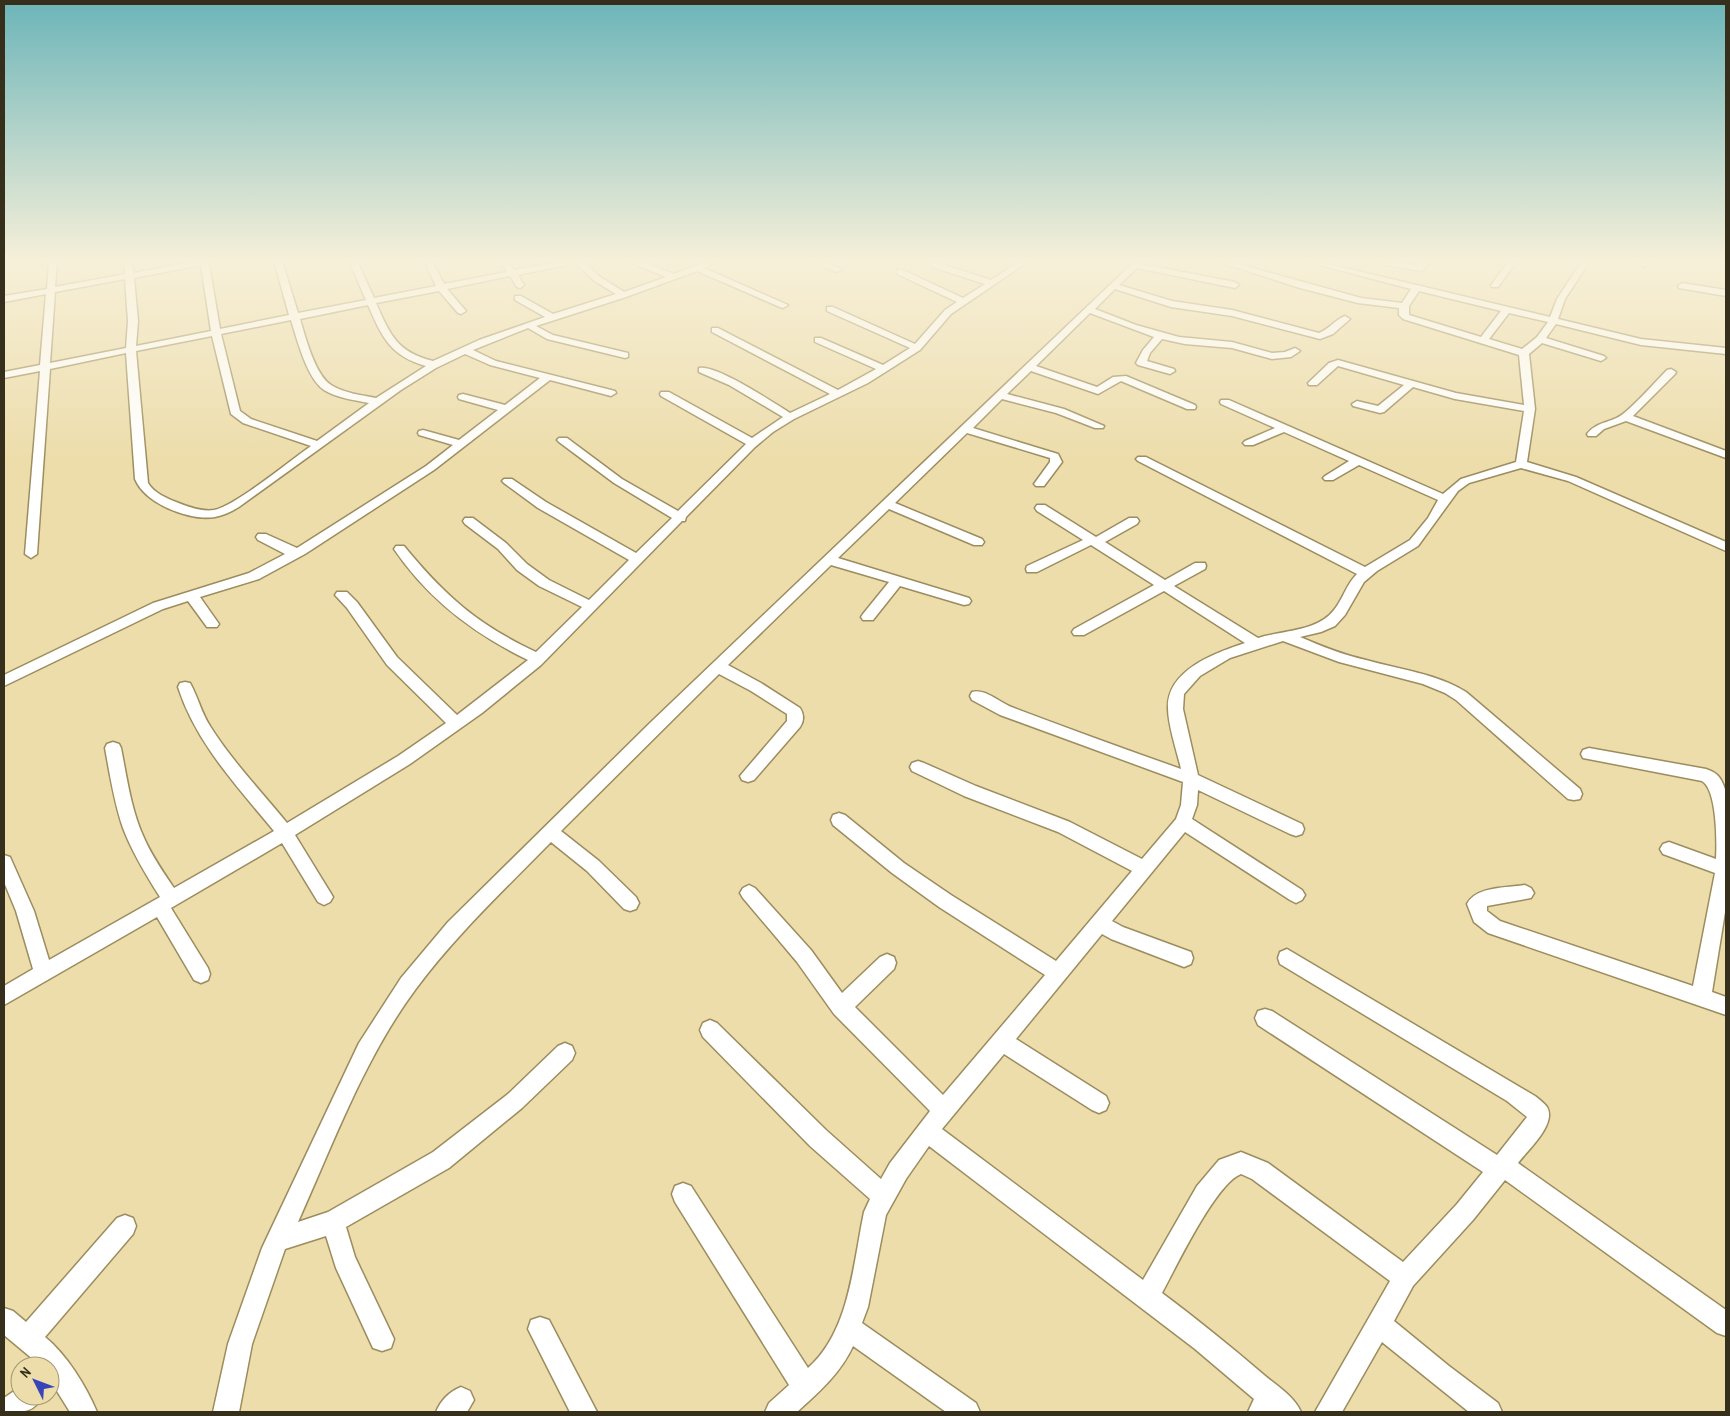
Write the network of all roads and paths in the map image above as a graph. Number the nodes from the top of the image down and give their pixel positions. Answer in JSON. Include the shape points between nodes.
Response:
{"nodes":[{"id":1,"x":48,"y":327,"type":"edge"},
{"id":2,"x":133,"y":327,"type":"edge"},
{"id":3,"x":215,"y":327,"type":"edge"},
{"id":4,"x":242,"y":327,"type":"edge"},
{"id":5,"x":299,"y":327,"type":"edge"},
{"id":6,"x":384,"y":327,"type":"edge"},
{"id":7,"x":527,"y":327,"type":"edge"},
{"id":8,"x":532,"y":327,"type":"edge"},
{"id":9,"x":870,"y":327,"type":"edge"},
{"id":10,"x":934,"y":327,"type":"edge"},
{"id":11,"x":1069,"y":327,"type":"edge"},
{"id":12,"x":1137,"y":327,"type":"edge"},
{"id":13,"x":1286,"y":327,"type":"edge"},
{"id":14,"x":1335,"y":327,"type":"edge"},
{"id":15,"x":1442,"y":327,"type":"edge"},
{"id":16,"x":1493,"y":327,"type":"edge"},
{"id":17,"x":1549,"y":327,"type":"edge"},
{"id":18,"x":1579,"y":327,"type":"edge"},
{"id":19,"x":715,"y":330,"type":"dead end"},
{"id":20,"x":216,"y":332,"type":"junction"},
{"id":21,"x":1160,"y":336,"type":"junction"},
{"id":22,"x":1540,"y":339,"type":"junction"},
{"id":23,"x":818,"y":340,"type":"dead end"},
{"id":24,"x":1483,"y":340,"type":"junction"},
{"id":25,"x":916,"y":348,"type":"junction"},
{"id":26,"x":131,"y":349,"type":"junction"},
{"id":27,"x":465,"y":350,"type":"junction"},
{"id":28,"x":1726,"y":351,"type":"edge"},
{"id":29,"x":1295,"y":352,"type":"dead end"},
{"id":30,"x":1524,"y":353,"type":"junction"},
{"id":31,"x":625,"y":355,"type":"dead end"},
{"id":32,"x":1602,"y":358,"type":"dead end"},
{"id":33,"x":435,"y":364,"type":"junction"},
{"id":34,"x":46,"y":367,"type":"junction"},
{"id":35,"x":1030,"y":367,"type":"junction"},
{"id":36,"x":883,"y":369,"type":"junction"},
{"id":37,"x":703,"y":370,"type":"dead end"},
{"id":38,"x":1170,"y":371,"type":"dead end"},
{"id":39,"x":1671,"y":372,"type":"dead end"},
{"id":40,"x":4,"y":375,"type":"edge"},
{"id":41,"x":549,"y":376,"type":"junction"},
{"id":42,"x":1313,"y":383,"type":"dead end"},
{"id":43,"x":1412,"y":384,"type":"junction"},
{"id":44,"x":611,"y":393,"type":"dead end"},
{"id":45,"x":665,"y":394,"type":"dead end"},
{"id":46,"x":838,"y":394,"type":"junction"},
{"id":47,"x":1001,"y":395,"type":"junction"},
{"id":48,"x":463,"y":397,"type":"dead end"},
{"id":49,"x":378,"y":402,"type":"junction"},
{"id":50,"x":1225,"y":402,"type":"dead end"},
{"id":51,"x":1357,"y":404,"type":"dead end"},
{"id":52,"x":1191,"y":407,"type":"dead end"},
{"id":53,"x":507,"y":409,"type":"junction"},
{"id":54,"x":1530,"y":409,"type":"junction"},
{"id":55,"x":790,"y":417,"type":"junction"},
{"id":56,"x":1626,"y":417,"type":"junction"},
{"id":57,"x":1099,"y":426,"type":"dead end"},
{"id":58,"x":1284,"y":428,"type":"junction"},
{"id":59,"x":966,"y":429,"type":"junction"},
{"id":60,"x":423,"y":433,"type":"dead end"},
{"id":61,"x":1592,"y":434,"type":"dead end"},
{"id":62,"x":563,"y":440,"type":"dead end"},
{"id":63,"x":754,"y":443,"type":"junction"},
{"id":64,"x":1248,"y":443,"type":"dead end"},
{"id":65,"x":462,"y":444,"type":"junction"},
{"id":66,"x":320,"y":445,"type":"junction"},
{"id":67,"x":1726,"y":455,"type":"edge"},
{"id":68,"x":1142,"y":459,"type":"dead end"},
{"id":69,"x":1359,"y":460,"type":"junction"},
{"id":70,"x":1521,"y":464,"type":"junction"},
{"id":71,"x":1329,"y":478,"type":"dead end"},
{"id":72,"x":508,"y":481,"type":"dead end"},
{"id":73,"x":1040,"y":484,"type":"dead end"},
{"id":74,"x":1445,"y":498,"type":"junction"},
{"id":75,"x":887,"y":504,"type":"junction"},
{"id":76,"x":1041,"y":508,"type":"dead end"},
{"id":77,"x":681,"y":518,"type":"junction"},
{"id":78,"x":469,"y":521,"type":"dead end"},
{"id":79,"x":1133,"y":521,"type":"dead end"},
{"id":80,"x":262,"y":537,"type":"dead end"},
{"id":81,"x":1094,"y":541,"type":"junction"},
{"id":82,"x":978,"y":542,"type":"dead end"},
{"id":83,"x":1726,"y":547,"type":"edge"},
{"id":84,"x":400,"y":549,"type":"dead end"},
{"id":85,"x":31,"y":554,"type":"dead end"},
{"id":86,"x":295,"y":554,"type":"junction"},
{"id":87,"x":637,"y":559,"type":"junction"},
{"id":88,"x":828,"y":560,"type":"junction"},
{"id":89,"x":1200,"y":566,"type":"dead end"},
{"id":90,"x":1032,"y":569,"type":"dead end"},
{"id":91,"x":1366,"y":573,"type":"junction"},
{"id":92,"x":897,"y":581,"type":"junction"},
{"id":93,"x":1166,"y":586,"type":"junction"},
{"id":94,"x":190,"y":595,"type":"junction"},
{"id":95,"x":342,"y":595,"type":"dead end"},
{"id":96,"x":964,"y":601,"type":"dead end"},
{"id":97,"x":590,"y":606,"type":"junction"},
{"id":98,"x":868,"y":616,"type":"dead end"},
{"id":99,"x":212,"y":624,"type":"dead end"},
{"id":100,"x":1079,"y":632,"type":"dead end"},
{"id":101,"x":1284,"y":636,"type":"junction"},
{"id":102,"x":1257,"y":644,"type":"junction"},
{"id":103,"x":538,"y":659,"type":"junction"},
{"id":104,"x":717,"y":666,"type":"junction"},
{"id":105,"x":4,"y":681,"type":"edge"},
{"id":106,"x":185,"y":687,"type":"dead end"},
{"id":107,"x":977,"y":696,"type":"dead end"},
{"id":108,"x":456,"y":724,"type":"junction"},
{"id":109,"x":113,"y":748,"type":"dead end"},
{"id":110,"x":1589,"y":754,"type":"dead end"},
{"id":111,"x":918,"y":767,"type":"dead end"},
{"id":112,"x":748,"y":776,"type":"dead end"},
{"id":113,"x":1191,"y":780,"type":"junction"},
{"id":114,"x":1574,"y":794,"type":"dead end"},
{"id":115,"x":839,"y":820,"type":"dead end"},
{"id":116,"x":1183,"y":822,"type":"junction"},
{"id":117,"x":1296,"y":829,"type":"dead end"},
{"id":118,"x":550,"y":832,"type":"junction"},
{"id":119,"x":285,"y":833,"type":"junction"},
{"id":120,"x":1669,"y":849,"type":"dead end"},
{"id":121,"x":4,"y":862,"type":"edge"},
{"id":122,"x":1724,"y":868,"type":"junction"},
{"id":123,"x":1145,"y":870,"type":"junction"},
{"id":124,"x":749,"y":893,"type":"dead end"},
{"id":125,"x":1525,"y":893,"type":"dead end"},
{"id":126,"x":1296,"y":895,"type":"dead end"},
{"id":127,"x":324,"y":897,"type":"dead end"},
{"id":128,"x":166,"y":902,"type":"junction"},
{"id":129,"x":630,"y":903,"type":"dead end"},
{"id":130,"x":1100,"y":924,"type":"junction"},
{"id":131,"x":1184,"y":958,"type":"dead end"},
{"id":132,"x":1287,"y":958,"type":"dead end"},
{"id":133,"x":887,"y":963,"type":"dead end"},
{"id":134,"x":43,"y":972,"type":"junction"},
{"id":135,"x":1058,"y":973,"type":"junction"},
{"id":136,"x":201,"y":974,"type":"dead end"},
{"id":137,"x":4,"y":996,"type":"edge"},
{"id":138,"x":1701,"y":997,"type":"junction"},
{"id":139,"x":1726,"y":1006,"type":"edge"},
{"id":140,"x":841,"y":1007,"type":"junction"},
{"id":141,"x":1265,"y":1018,"type":"dead end"},
{"id":142,"x":710,"y":1030,"type":"dead end"},
{"id":143,"x":1002,"y":1041,"type":"junction"},
{"id":144,"x":565,"y":1053,"type":"dead end"},
{"id":145,"x":1099,"y":1103,"type":"dead end"},
{"id":146,"x":944,"y":1111,"type":"junction"},
{"id":147,"x":927,"y":1131,"type":"junction"},
{"id":148,"x":1501,"y":1167,"type":"junction"},
{"id":149,"x":683,"y":1194,"type":"dead end"},
{"id":150,"x":884,"y":1196,"type":"junction"},
{"id":151,"x":333,"y":1222,"type":"junction"},
{"id":152,"x":125,"y":1226,"type":"dead end"},
{"id":153,"x":277,"y":1240,"type":"junction"},
{"id":154,"x":1405,"y":1278,"type":"junction"},
{"id":155,"x":1147,"y":1296,"type":"junction"},
{"id":156,"x":4,"y":1320,"type":"edge"},
{"id":157,"x":1726,"y":1324,"type":"edge"},
{"id":158,"x":1380,"y":1325,"type":"junction"},
{"id":159,"x":848,"y":1328,"type":"junction"},
{"id":160,"x":540,"y":1329,"type":"dead end"},
{"id":161,"x":27,"y":1339,"type":"junction"},
{"id":162,"x":382,"y":1339,"type":"dead end"},
{"id":163,"x":45,"y":1356,"type":"edge"},
{"id":164,"x":60,"y":1383,"type":"edge"},
{"id":165,"x":805,"y":1388,"type":"junction"},
{"id":166,"x":1273,"y":1407,"type":"edge"},
{"id":167,"x":84,"y":1412,"type":"edge"},
{"id":168,"x":226,"y":1412,"type":"edge"},
{"id":169,"x":584,"y":1412,"type":"edge"},
{"id":170,"x":778,"y":1412,"type":"edge"},
{"id":171,"x":967,"y":1412,"type":"edge"},
{"id":172,"x":1328,"y":1412,"type":"edge"},
{"id":173,"x":1489,"y":1412,"type":"edge"}],
"edges":[{"from":1,"to":34,"type":"street"},
{"from":2,"to":26,"type":"street"},
{"from":3,"to":20,"type":"street"},
{"from":4,"to":20,"type":"street"},
{"from":5,"to":49,"type":"street","via":[[322,384]]},
{"from":6,"to":33,"type":"street","via":[[401,352]]},
{"from":7,"to":27,"type":"street"},
{"from":8,"to":31,"type":"street","via":[[550,337]]},
{"from":9,"to":25,"type":"street"},
{"from":10,"to":25,"type":"street"},
{"from":11,"to":35,"type":"street"},
{"from":12,"to":21,"type":"street"},
{"from":13,"to":14,"type":"street","via":[[1320,336]]},
{"from":15,"to":24,"type":"street"},
{"from":16,"to":24,"type":"street"},
{"from":17,"to":22,"type":"street"},
{"from":18,"to":28,"type":"street","via":[[1654,345]]},
{"from":19,"to":46,"type":"street"},
{"from":20,"to":26,"type":"street"},
{"from":20,"to":66,"type":"street","via":[[235,412],[247,421]]},
{"from":21,"to":29,"type":"street","via":[[1234,345],[1278,357]]},
{"from":21,"to":38,"type":"street","via":[[1140,363]]},
{"from":22,"to":30,"type":"street"},
{"from":22,"to":32,"type":"street"},
{"from":23,"to":36,"type":"street"},
{"from":24,"to":30,"type":"street"},
{"from":25,"to":36,"type":"street"},
{"from":26,"to":34,"type":"street"},
{"from":26,"to":66,"type":"street","via":[[141,479],[145,489],[152,494],[198,513],[218,513]]},
{"from":27,"to":33,"type":"street"},
{"from":27,"to":41,"type":"street","via":[[493,363]]},
{"from":30,"to":54,"type":"street"},
{"from":33,"to":49,"type":"street"},
{"from":34,"to":40,"type":"street"},
{"from":34,"to":85,"type":"street"},
{"from":35,"to":47,"type":"street"},
{"from":35,"to":52,"type":"street","via":[[1098,391],[1122,378]]},
{"from":36,"to":46,"type":"street"},
{"from":37,"to":55,"type":"street","via":[[733,383]]},
{"from":39,"to":56,"type":"street"},
{"from":41,"to":44,"type":"street"},
{"from":41,"to":53,"type":"street"},
{"from":42,"to":43,"type":"street","via":[[1338,363]]},
{"from":43,"to":51,"type":"street","via":[[1380,410]]},
{"from":43,"to":54,"type":"street","via":[[1468,399]]},
{"from":45,"to":63,"type":"street"},
{"from":46,"to":55,"type":"street"},
{"from":47,"to":57,"type":"street","via":[[1060,411]]},
{"from":47,"to":59,"type":"street"},
{"from":48,"to":53,"type":"street"},
{"from":49,"to":66,"type":"street"},
{"from":50,"to":58,"type":"street"},
{"from":53,"to":65,"type":"street"},
{"from":54,"to":70,"type":"street"},
{"from":55,"to":63,"type":"street"},
{"from":56,"to":61,"type":"street","via":[[1609,422]]},
{"from":56,"to":67,"type":"street"},
{"from":58,"to":64,"type":"street"},
{"from":58,"to":69,"type":"street"},
{"from":59,"to":73,"type":"street","via":[[1054,456],[1056,462]]},
{"from":59,"to":75,"type":"street"},
{"from":60,"to":65,"type":"street"},
{"from":62,"to":77,"type":"street","via":[[618,481]]},
{"from":63,"to":77,"type":"street"},
{"from":65,"to":86,"type":"street"},
{"from":68,"to":91,"type":"street"},
{"from":69,"to":71,"type":"street"},
{"from":69,"to":74,"type":"street"},
{"from":70,"to":74,"type":"street","via":[[1465,481]]},
{"from":70,"to":83,"type":"street","via":[[1572,479]]},
{"from":72,"to":87,"type":"street"},
{"from":74,"to":91,"type":"street","via":[[1414,543]]},
{"from":75,"to":82,"type":"street"},
{"from":75,"to":88,"type":"street"},
{"from":76,"to":81,"type":"street"},
{"from":77,"to":87,"type":"street"},
{"from":78,"to":97,"type":"street","via":[[544,583]]},
{"from":79,"to":81,"type":"street"},
{"from":80,"to":86,"type":"street"},
{"from":81,"to":90,"type":"street"},
{"from":81,"to":93,"type":"street"},
{"from":84,"to":103,"type":"street","via":[[421,575],[475,624]]},
{"from":86,"to":94,"type":"street","via":[[254,576]]},
{"from":87,"to":97,"type":"street"},
{"from":88,"to":92,"type":"street"},
{"from":88,"to":104,"type":"street"},
{"from":89,"to":93,"type":"street"},
{"from":91,"to":101,"type":"street","via":[[1330,623]]},
{"from":92,"to":96,"type":"street"},
{"from":92,"to":98,"type":"street"},
{"from":93,"to":100,"type":"street"},
{"from":93,"to":102,"type":"street"},
{"from":94,"to":99,"type":"street"},
{"from":94,"to":105,"type":"street","via":[[158,606]]},
{"from":95,"to":108,"type":"street","via":[[392,661]]},
{"from":97,"to":103,"type":"street"},
{"from":101,"to":102,"type":"street"},
{"from":101,"to":114,"type":"street","via":[[1364,665],[1450,688]]},
{"from":102,"to":113,"type":"street","via":[[1225,655],[1195,672],[1177,692],[1174,710]]},
{"from":103,"to":108,"type":"street"},
{"from":104,"to":112,"type":"street","via":[[796,712],[795,723]]},
{"from":104,"to":118,"type":"street"},
{"from":106,"to":119,"type":"street","via":[[193,711],[223,757]]},
{"from":107,"to":113,"type":"street","via":[[1006,711]]},
{"from":108,"to":119,"type":"street"},
{"from":109,"to":128,"type":"street","via":[[123,801],[135,837]]},
{"from":110,"to":122,"type":"street","via":[[1706,774],[1714,780],[1721,800]]},
{"from":111,"to":123,"type":"street","via":[[1064,827]]},
{"from":113,"to":116,"type":"street","via":[[1189,805]]},
{"from":113,"to":117,"type":"street"},
{"from":115,"to":135,"type":"street","via":[[944,901]]},
{"from":116,"to":123,"type":"street"},
{"from":116,"to":126,"type":"street"},
{"from":118,"to":129,"type":"street","via":[[593,866]]},
{"from":118,"to":153,"type":"street","via":[[454,928],[408,984],[366,1050]]},
{"from":119,"to":127,"type":"street"},
{"from":119,"to":128,"type":"street"},
{"from":120,"to":122,"type":"street"},
{"from":121,"to":134,"type":"street","via":[[25,911]]},
{"from":122,"to":138,"type":"street"},
{"from":123,"to":130,"type":"street"},
{"from":124,"to":140,"type":"street","via":[[804,956]]},
{"from":125,"to":138,"type":"street","via":[[1483,899],[1476,904],[1480,916],[1494,927]]},
{"from":128,"to":134,"type":"street"},
{"from":128,"to":136,"type":"street","via":[[174,932]]},
{"from":130,"to":131,"type":"street"},
{"from":130,"to":135,"type":"street"},
{"from":132,"to":148,"type":"street","via":[[1528,1103],[1539,1114],[1538,1121]]},
{"from":133,"to":140,"type":"street"},
{"from":134,"to":137,"type":"street"},
{"from":135,"to":143,"type":"street"},
{"from":138,"to":139,"type":"street"},
{"from":140,"to":146,"type":"street"},
{"from":141,"to":148,"type":"street"},
{"from":142,"to":150,"type":"street","via":[[818,1138]]},
{"from":143,"to":145,"type":"street"},
{"from":143,"to":146,"type":"street"},
{"from":144,"to":151,"type":"street","via":[[515,1101],[441,1160]]},
{"from":146,"to":147,"type":"street"},
{"from":147,"to":150,"type":"street"},
{"from":147,"to":155,"type":"street"},
{"from":148,"to":154,"type":"street"},
{"from":148,"to":157,"type":"street"},
{"from":149,"to":165,"type":"street"},
{"from":150,"to":159,"type":"street","via":[[876,1212],[856,1308]]},
{"from":151,"to":153,"type":"street"},
{"from":151,"to":162,"type":"street","via":[[344,1260]]},
{"from":152,"to":161,"type":"street"},
{"from":153,"to":168,"type":"street","via":[[240,1344]]},
{"from":154,"to":155,"type":"street","via":[[1260,1171],[1241,1162],[1227,1168],[1205,1194]]},
{"from":154,"to":158,"type":"street"},
{"from":155,"to":166,"type":"street","via":[[1204,1340]]},
{"from":156,"to":161,"type":"street"},
{"from":158,"to":172,"type":"street"},
{"from":158,"to":173,"type":"street"},
{"from":159,"to":165,"type":"street","via":[[841,1345]]},
{"from":159,"to":171,"type":"street"},
{"from":160,"to":169,"type":"street"},
{"from":161,"to":163,"type":"street"},
{"from":164,"to":167,"type":"street"},
{"from":165,"to":170,"type":"street"}]}
